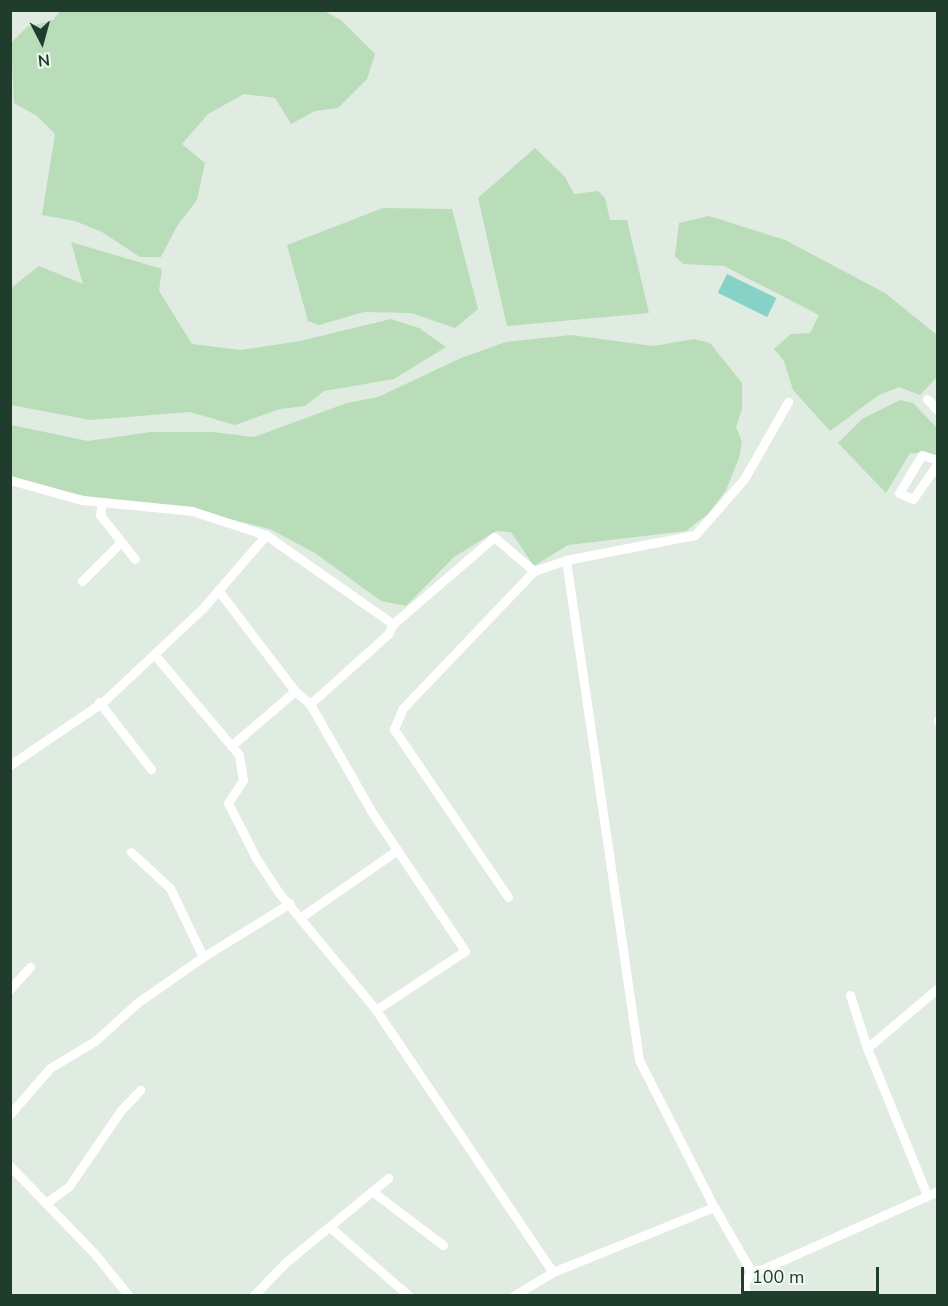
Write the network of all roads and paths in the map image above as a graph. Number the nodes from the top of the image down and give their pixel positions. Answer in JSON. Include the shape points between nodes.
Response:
{"nodes":[{"id":1,"x":927,"y":399,"type":"dead end"},
{"id":2,"x":788,"y":402,"type":"dead end"},
{"id":3,"x":938,"y":411,"type":"edge"},
{"id":4,"x":938,"y":462,"type":"edge"},
{"id":5,"x":10,"y":480,"type":"edge"},
{"id":6,"x":102,"y":502,"type":"junction"},
{"id":7,"x":266,"y":535,"type":"junction"},
{"id":8,"x":121,"y":542,"type":"junction"},
{"id":9,"x":135,"y":559,"type":"dead end"},
{"id":10,"x":566,"y":560,"type":"junction"},
{"id":11,"x":534,"y":571,"type":"junction"},
{"id":12,"x":82,"y":581,"type":"dead end"},
{"id":13,"x":218,"y":590,"type":"junction"},
{"id":14,"x":393,"y":624,"type":"junction"},
{"id":15,"x":154,"y":654,"type":"junction"},
{"id":16,"x":295,"y":691,"type":"junction"},
{"id":17,"x":99,"y":702,"type":"junction"},
{"id":18,"x":310,"y":704,"type":"junction"},
{"id":19,"x":231,"y":746,"type":"junction"},
{"id":20,"x":10,"y":765,"type":"edge"},
{"id":21,"x":150,"y":769,"type":"dead end"},
{"id":22,"x":396,"y":851,"type":"junction"},
{"id":23,"x":131,"y":852,"type":"dead end"},
{"id":24,"x":508,"y":897,"type":"dead end"},
{"id":25,"x":290,"y":903,"type":"junction"},
{"id":26,"x":301,"y":917,"type":"junction"},
{"id":27,"x":203,"y":957,"type":"junction"},
{"id":28,"x":30,"y":967,"type":"dead end"},
{"id":29,"x":938,"y":988,"type":"edge"},
{"id":30,"x":10,"y":989,"type":"edge"},
{"id":31,"x":850,"y":995,"type":"dead end"},
{"id":32,"x":376,"y":1010,"type":"junction"},
{"id":33,"x":867,"y":1048,"type":"junction"},
{"id":34,"x":140,"y":1090,"type":"dead end"},
{"id":35,"x":10,"y":1114,"type":"edge"},
{"id":36,"x":10,"y":1166,"type":"edge"},
{"id":37,"x":388,"y":1178,"type":"dead end"},
{"id":38,"x":938,"y":1191,"type":"edge"},
{"id":39,"x":372,"y":1192,"type":"junction"},
{"id":40,"x":927,"y":1195,"type":"junction"},
{"id":41,"x":46,"y":1203,"type":"junction"},
{"id":42,"x":714,"y":1207,"type":"junction"},
{"id":43,"x":331,"y":1228,"type":"junction"},
{"id":44,"x":443,"y":1245,"type":"dead end"},
{"id":45,"x":751,"y":1271,"type":"junction"},
{"id":46,"x":553,"y":1272,"type":"junction"},
{"id":47,"x":129,"y":1296,"type":"edge"},
{"id":48,"x":253,"y":1296,"type":"edge"},
{"id":49,"x":409,"y":1296,"type":"edge"},
{"id":50,"x":513,"y":1296,"type":"edge"},
{"id":51,"x":747,"y":1296,"type":"edge"}],
"edges":[{"from":1,"to":3,"type":"street"},
{"from":2,"to":10,"type":"street","via":[[744,479],[695,535]]},
{"from":4,"to":4,"type":"street","via":[[913,499],[898,493],[922,455]]},
{"from":5,"to":6,"type":"street"},
{"from":6,"to":7,"type":"street","via":[[192,511]]},
{"from":6,"to":8,"type":"street","via":[[100,515]]},
{"from":7,"to":13,"type":"street"},
{"from":7,"to":14,"type":"street"},
{"from":8,"to":9,"type":"street"},
{"from":8,"to":12,"type":"street"},
{"from":10,"to":11,"type":"street"},
{"from":10,"to":42,"type":"street","via":[[632,1033],[639,1060]]},
{"from":11,"to":14,"type":"street","via":[[494,537]]},
{"from":11,"to":24,"type":"street","via":[[403,708],[394,729]]},
{"from":13,"to":15,"type":"street"},
{"from":13,"to":16,"type":"street"},
{"from":14,"to":18,"type":"street","via":[[388,634]]},
{"from":15,"to":17,"type":"street"},
{"from":15,"to":19,"type":"street"},
{"from":16,"to":18,"type":"street"},
{"from":16,"to":19,"type":"street"},
{"from":17,"to":20,"type":"street"},
{"from":17,"to":21,"type":"street"},
{"from":18,"to":22,"type":"street"},
{"from":19,"to":25,"type":"street","via":[[239,755],[243,780],[228,803],[256,858]]},
{"from":22,"to":26,"type":"street"},
{"from":22,"to":32,"type":"street","via":[[465,951]]},
{"from":23,"to":27,"type":"street","via":[[170,888]]},
{"from":25,"to":26,"type":"street"},
{"from":25,"to":27,"type":"street"},
{"from":26,"to":32,"type":"street"},
{"from":27,"to":35,"type":"street","via":[[137,1003],[95,1041],[50,1068]]},
{"from":28,"to":30,"type":"street"},
{"from":29,"to":33,"type":"street"},
{"from":31,"to":33,"type":"street"},
{"from":32,"to":46,"type":"street"},
{"from":33,"to":40,"type":"street"},
{"from":34,"to":41,"type":"street","via":[[121,1110],[69,1186]]},
{"from":36,"to":41,"type":"street"},
{"from":37,"to":39,"type":"street"},
{"from":38,"to":40,"type":"street"},
{"from":39,"to":43,"type":"street"},
{"from":39,"to":44,"type":"street"},
{"from":40,"to":45,"type":"street"},
{"from":41,"to":47,"type":"street"},
{"from":42,"to":45,"type":"street"},
{"from":42,"to":46,"type":"street"},
{"from":43,"to":48,"type":"street","via":[[285,1263]]},
{"from":43,"to":49,"type":"street"},
{"from":45,"to":51,"type":"street","via":[[744,1285]]},
{"from":46,"to":50,"type":"street"}]}
